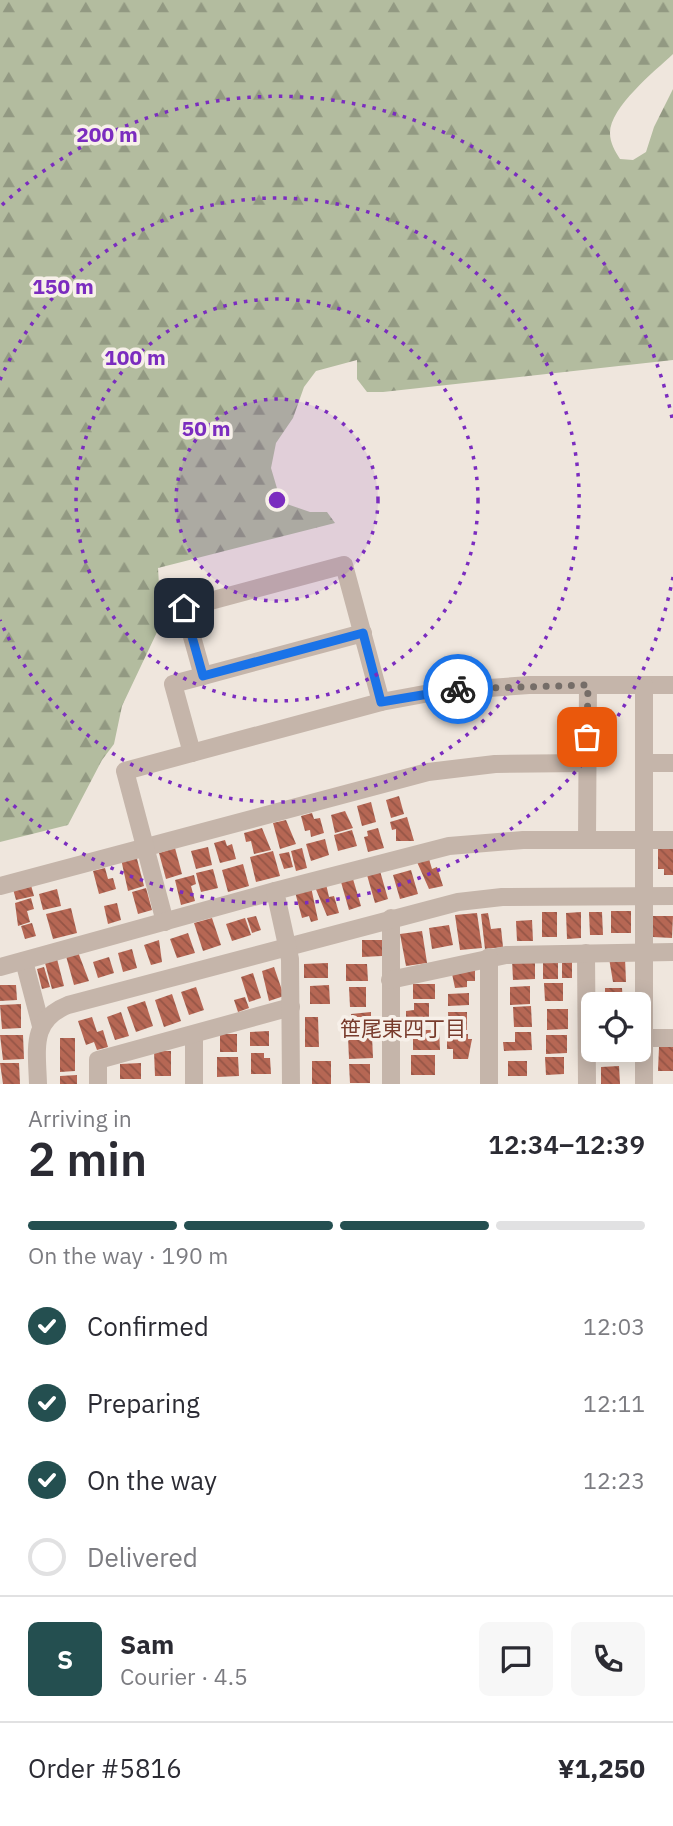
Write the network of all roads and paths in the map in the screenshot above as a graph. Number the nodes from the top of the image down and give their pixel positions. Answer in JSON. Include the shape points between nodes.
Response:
{"nodes":[{"id":1,"x":363,"y":633,"type":"junction"},
{"id":2,"x":203,"y":676,"type":"junction"},
{"id":3,"x":588,"y":685,"type":"junction"},
{"id":4,"x":644,"y":685,"type":"junction"},
{"id":5,"x":673,"y":685,"type":"edge"},
{"id":6,"x":381,"y":702,"type":"junction"},
{"id":7,"x":192,"y":753,"type":"junction"},
{"id":8,"x":587,"y":763,"type":"junction"},
{"id":9,"x":644,"y":763,"type":"junction"},
{"id":10,"x":673,"y":763,"type":"edge"},
{"id":11,"x":587,"y":840,"type":"junction"},
{"id":12,"x":644,"y":840,"type":"junction"},
{"id":13,"x":673,"y":840,"type":"edge"},
{"id":14,"x":144,"y":847,"type":"junction"},
{"id":15,"x":0,"y":886,"type":"edge"},
{"id":16,"x":275,"y":891,"type":"junction"},
{"id":17,"x":644,"y":896,"type":"junction"},
{"id":18,"x":673,"y":896,"type":"edge"},
{"id":19,"x":391,"y":918,"type":"junction"},
{"id":20,"x":165,"y":922,"type":"junction"},
{"id":21,"x":288,"y":945,"type":"junction"},
{"id":22,"x":644,"y":952,"type":"junction"},
{"id":23,"x":673,"y":952,"type":"edge"},
{"id":24,"x":586,"y":953,"type":"junction"},
{"id":25,"x":489,"y":957,"type":"junction"},
{"id":26,"x":24,"y":961,"type":"junction"},
{"id":27,"x":0,"y":967,"type":"edge"},
{"id":28,"x":390,"y":980,"type":"junction"},
{"id":29,"x":644,"y":992,"type":"edge"},
{"id":30,"x":291,"y":1007,"type":"junction"},
{"id":31,"x":41,"y":1026,"type":"junction"},
{"id":32,"x":194,"y":1035,"type":"junction"},
{"id":33,"x":651,"y":1038,"type":"edge"},
{"id":34,"x":673,"y":1038,"type":"edge"},
{"id":35,"x":644,"y":1062,"type":"edge"},
{"id":36,"x":38,"y":1084,"type":"edge"},
{"id":37,"x":98,"y":1084,"type":"edge"},
{"id":38,"x":194,"y":1084,"type":"edge"},
{"id":39,"x":290,"y":1084,"type":"edge"},
{"id":40,"x":391,"y":1084,"type":"edge"},
{"id":41,"x":489,"y":1084,"type":"edge"},
{"id":42,"x":587,"y":1084,"type":"edge"},
{"id":43,"x":644,"y":1084,"type":"edge"}],
"edges":[{"from":1,"to":2,"type":"street"},
{"from":1,"to":2,"type":"street","via":[[344,565],[184,608]]},
{"from":1,"to":6,"type":"street"},
{"from":2,"to":7,"type":"street","via":[[173,684]]},
{"from":3,"to":4,"type":"street"},
{"from":3,"to":6,"type":"street","via":[[472,688]]},
{"from":3,"to":8,"type":"street"},
{"from":4,"to":5,"type":"street"},
{"from":4,"to":9,"type":"street"},
{"from":6,"to":7,"type":"street"},
{"from":7,"to":14,"type":"street","via":[[125,771]]},
{"from":8,"to":11,"type":"street"},
{"from":8,"to":14,"type":"street","via":[[504,764],[428,772]]},
{"from":9,"to":10,"type":"street"},
{"from":9,"to":12,"type":"street"},
{"from":11,"to":12,"type":"street"},
{"from":11,"to":16,"type":"street","via":[[449,846]]},
{"from":12,"to":13,"type":"street"},
{"from":12,"to":17,"type":"street"},
{"from":14,"to":15,"type":"street"},
{"from":14,"to":20,"type":"street"},
{"from":16,"to":20,"type":"street"},
{"from":16,"to":21,"type":"street"},
{"from":17,"to":18,"type":"street"},
{"from":17,"to":19,"type":"street","via":[[502,897]]},
{"from":17,"to":22,"type":"street"},
{"from":19,"to":21,"type":"street"},
{"from":19,"to":28,"type":"street"},
{"from":20,"to":26,"type":"street"},
{"from":21,"to":30,"type":"street"},
{"from":21,"to":31,"type":"street","via":[[68,1005]]},
{"from":22,"to":23,"type":"street"},
{"from":22,"to":24,"type":"street"},
{"from":22,"to":29,"type":"street"},
{"from":24,"to":25,"type":"street"},
{"from":24,"to":42,"type":"street"},
{"from":25,"to":28,"type":"street"},
{"from":25,"to":41,"type":"street"},
{"from":26,"to":27,"type":"street"},
{"from":26,"to":31,"type":"street"},
{"from":28,"to":40,"type":"street"},
{"from":30,"to":32,"type":"street"},
{"from":30,"to":39,"type":"street"},
{"from":31,"to":36,"type":"street"},
{"from":32,"to":37,"type":"street","via":[[98,1060]]},
{"from":32,"to":38,"type":"street"},
{"from":33,"to":34,"type":"street"},
{"from":35,"to":43,"type":"street"}]}
